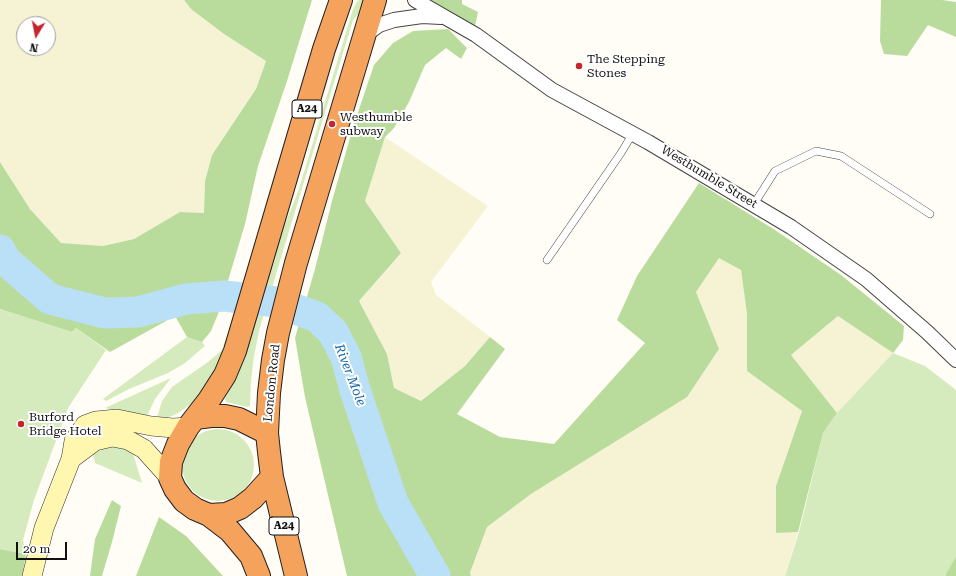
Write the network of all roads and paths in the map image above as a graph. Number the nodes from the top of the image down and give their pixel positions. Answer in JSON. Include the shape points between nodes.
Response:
{"nodes":[{"id":1,"x":375,"y":0,"type":"edge"},
{"id":2,"x":415,"y":0,"type":"edge"},
{"id":3,"x":343,"y":2,"type":"edge"},
{"id":4,"x":445,"y":18,"type":"junction"},
{"id":5,"x":365,"y":35,"type":"junction"},
{"id":6,"x":633,"y":133,"type":"junction"},
{"id":7,"x":754,"y":204,"type":"junction"},
{"id":8,"x":930,"y":214,"type":"dead end"},
{"id":9,"x":547,"y":260,"type":"dead end"},
{"id":10,"x":956,"y":360,"type":"edge"},
{"id":11,"x":192,"y":423,"type":"junction"},
{"id":12,"x":267,"y":433,"type":"junction"},
{"id":13,"x":71,"y":459,"type":"junction"},
{"id":14,"x":272,"y":477,"type":"junction"},
{"id":15,"x":170,"y":478,"type":"junction"},
{"id":16,"x":209,"y":515,"type":"junction"},
{"id":17,"x":32,"y":576,"type":"edge"},
{"id":18,"x":259,"y":576,"type":"edge"},
{"id":19,"x":296,"y":576,"type":"edge"}],
"edges":[{"from":1,"to":5,"type":"highway","number":"A24"},
{"from":2,"to":4,"type":"street","name":"Westhumble Street"},
{"from":3,"to":11,"type":"highway","number":"A24","via":[[324,49],[235,351],[225,375]]},
{"from":4,"to":5,"type":"street","name":"Westhumble Street","via":[[422,16],[394,20],[379,25]]},
{"from":4,"to":6,"type":"street","name":"Westhumble Street","via":[[476,35],[552,90]]},
{"from":5,"to":12,"type":"highway","name":"London Road","number":"A24","via":[[296,263],[278,333],[269,393]]},
{"from":6,"to":7,"type":"street","name":"Westhumble Street"},
{"from":6,"to":9,"type":"lane"},
{"from":7,"to":8,"type":"lane","via":[[775,171],[816,151],[841,156]]},
{"from":7,"to":10,"type":"street","name":"Westhumble Street","via":[[866,279]]},
{"from":11,"to":12,"type":"highway","via":[[211,416],[224,416]]},
{"from":11,"to":13,"type":"main road","via":[[173,428],[117,419],[96,421],[85,426],[74,441]]},
{"from":11,"to":15,"type":"highway","via":[[178,444],[171,462]]},
{"from":12,"to":14,"type":"highway"},
{"from":13,"to":15,"type":"main road","via":[[95,441],[112,437],[128,440],[144,449]]},
{"from":13,"to":17,"type":"main road","via":[[44,528]]},
{"from":14,"to":16,"type":"highway","via":[[240,508],[226,514]]},
{"from":14,"to":19,"type":"highway","number":"A24"},
{"from":15,"to":16,"type":"highway","via":[[184,501]]},
{"from":16,"to":18,"type":"highway","via":[[230,531],[251,556]]}]}
